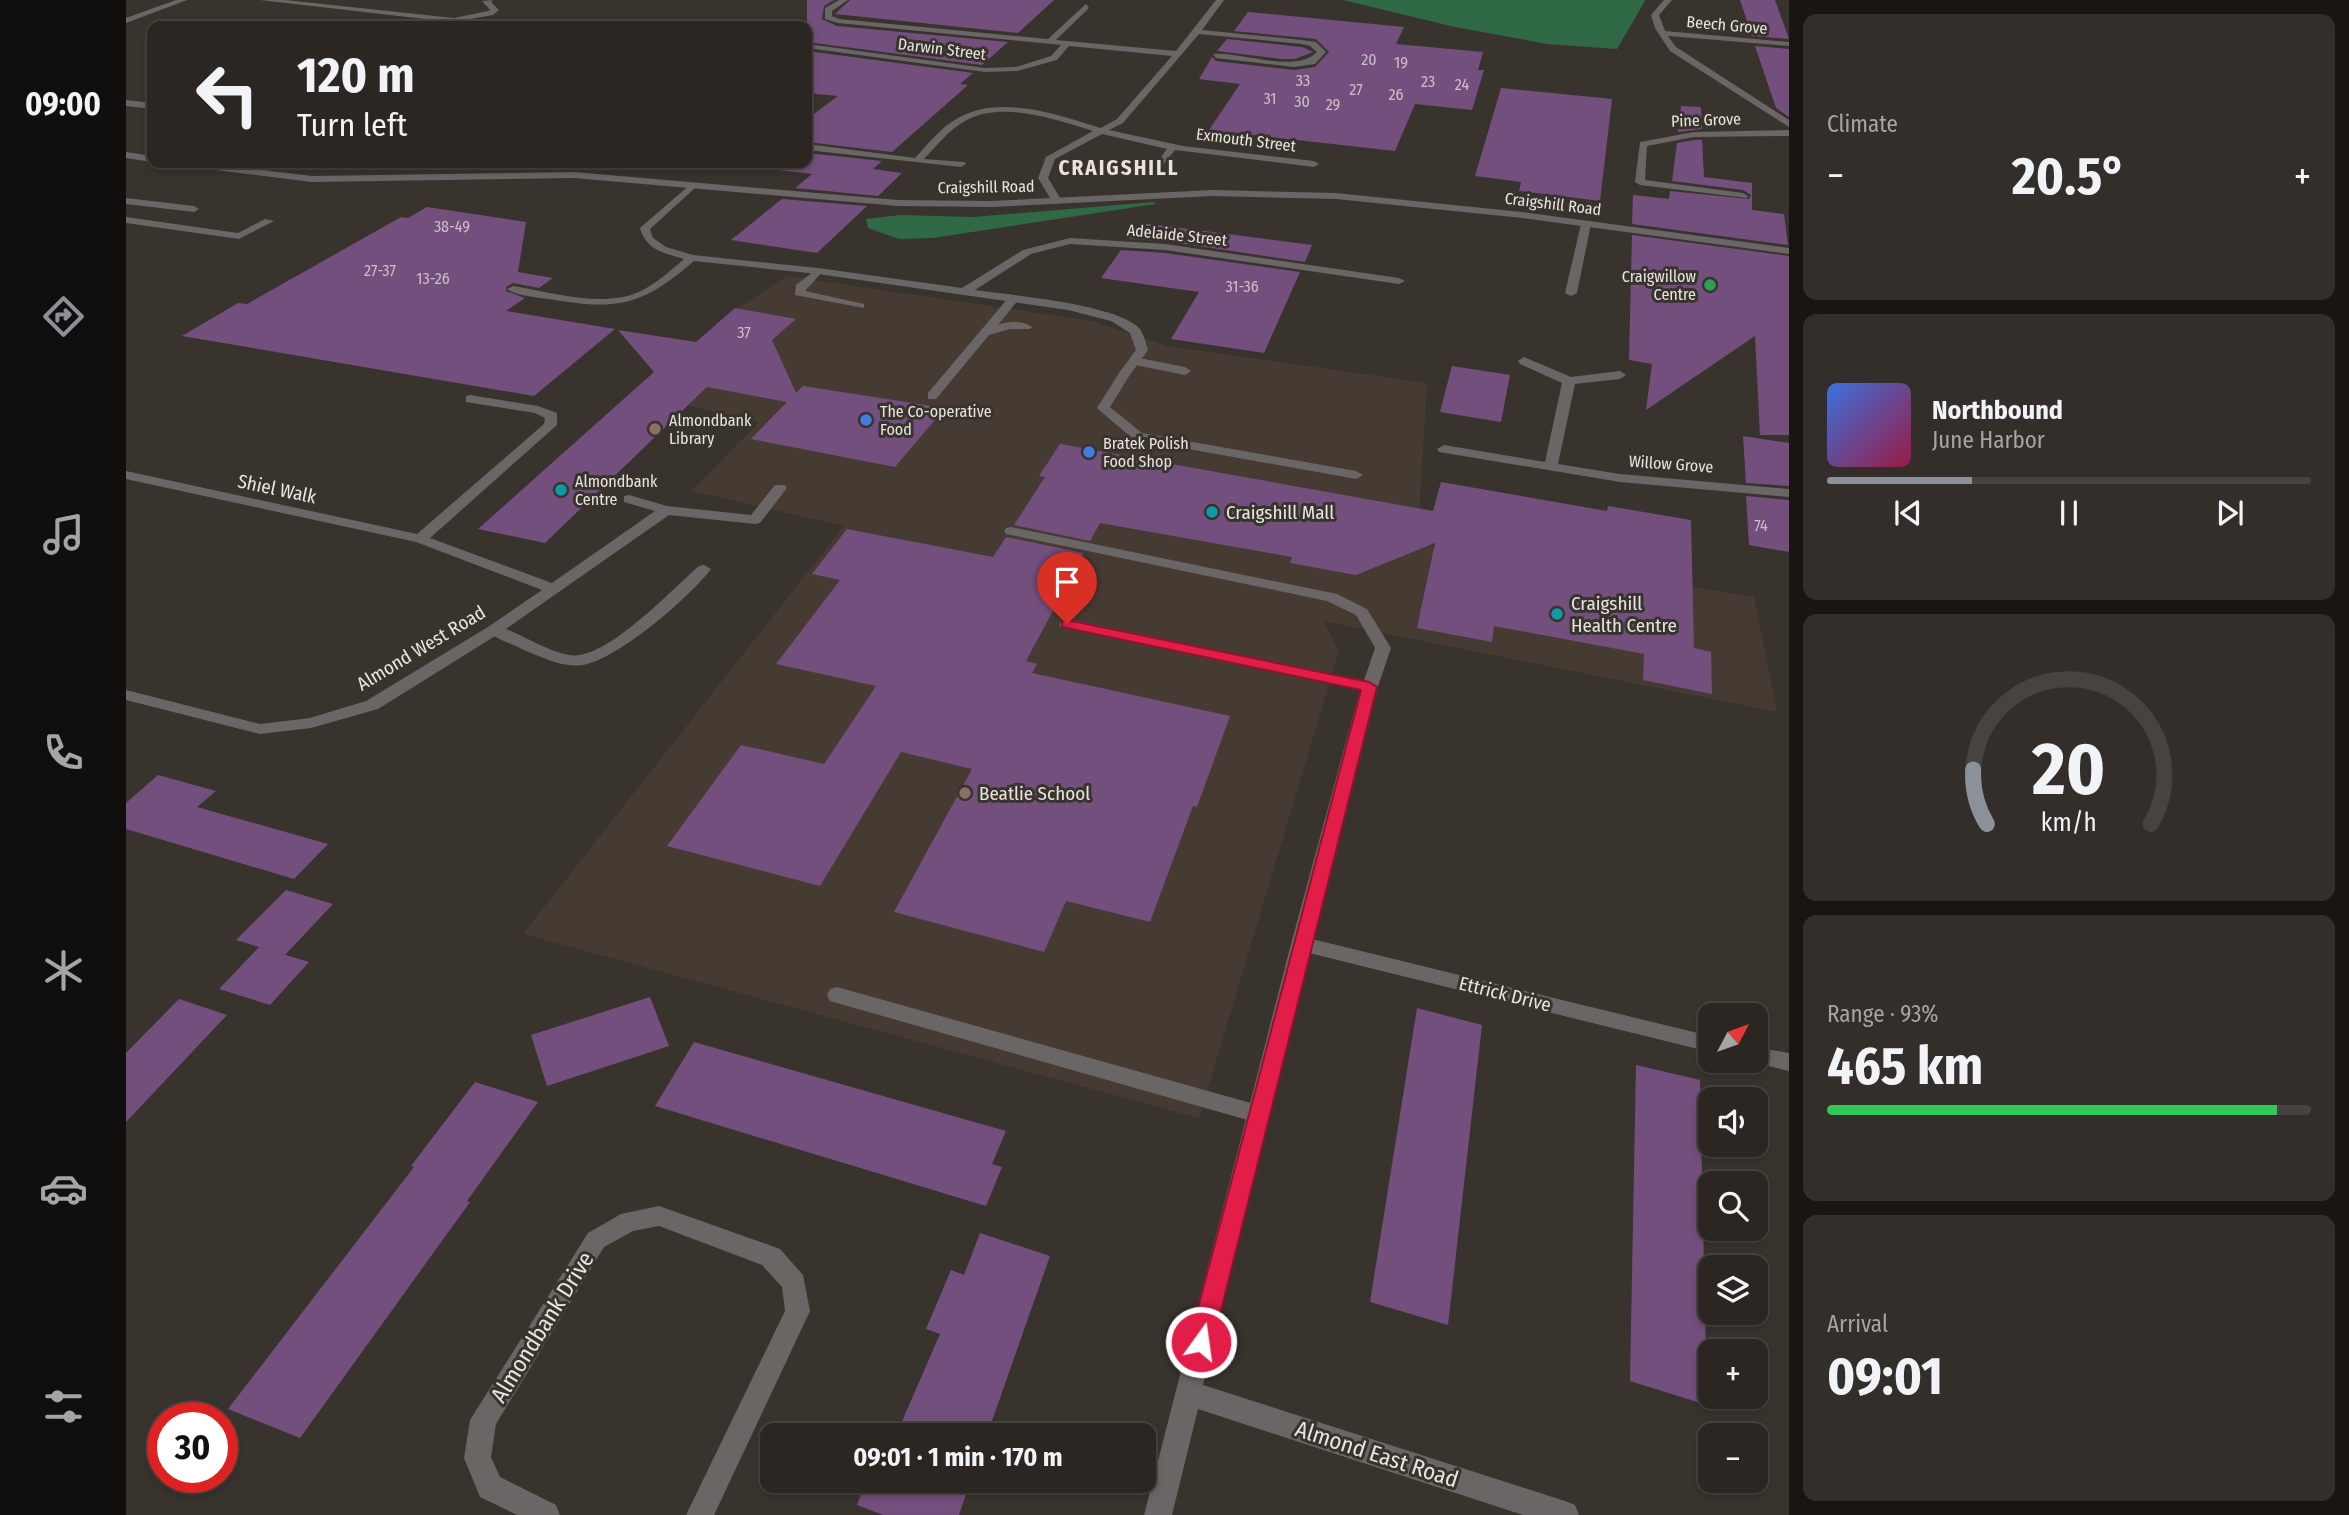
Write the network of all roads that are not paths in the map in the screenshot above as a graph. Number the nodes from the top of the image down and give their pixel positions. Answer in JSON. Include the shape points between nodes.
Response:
{"nodes":[{"id":1,"x":183,"y":0,"type":"edge"},
{"id":2,"x":264,"y":0,"type":"edge"},
{"id":3,"x":489,"y":0,"type":"edge"},
{"id":4,"x":844,"y":0,"type":"edge"},
{"id":5,"x":1220,"y":0,"type":"edge"},
{"id":6,"x":1668,"y":0,"type":"edge"},
{"id":7,"x":296,"y":2,"type":"edge"},
{"id":8,"x":1086,"y":6,"type":"dead end"},
{"id":9,"x":126,"y":21,"type":"edge"},
{"id":10,"x":437,"y":21,"type":"edge"},
{"id":11,"x":460,"y":21,"type":"edge"},
{"id":12,"x":1197,"y":32,"type":"junction"},
{"id":13,"x":1662,"y":33,"type":"junction"},
{"id":14,"x":1049,"y":42,"type":"junction"},
{"id":15,"x":1067,"y":43,"type":"junction"},
{"id":16,"x":1789,"y":44,"type":"edge"},
{"id":17,"x":812,"y":47,"type":"edge"},
{"id":18,"x":1177,"y":54,"type":"junction"},
{"id":19,"x":1216,"y":56,"type":"dead end"},
{"id":20,"x":126,"y":103,"type":"edge"},
{"id":21,"x":147,"y":105,"type":"edge"},
{"id":22,"x":1789,"y":113,"type":"edge"},
{"id":23,"x":1773,"y":114,"type":"junction"},
{"id":24,"x":1789,"y":124,"type":"edge"},
{"id":25,"x":1102,"y":132,"type":"junction"},
{"id":26,"x":1789,"y":132,"type":"edge"},
{"id":27,"x":812,"y":148,"type":"edge"},
{"id":28,"x":1173,"y":148,"type":"junction"},
{"id":29,"x":126,"y":155,"type":"edge"},
{"id":30,"x":147,"y":158,"type":"edge"},
{"id":31,"x":917,"y":161,"type":"junction"},
{"id":32,"x":961,"y":164,"type":"dead end"},
{"id":33,"x":1314,"y":164,"type":"dead end"},
{"id":34,"x":217,"y":168,"type":"edge"},
{"id":35,"x":224,"y":169,"type":"joint"},
{"id":36,"x":1155,"y":172,"type":"dead end"},
{"id":37,"x":692,"y":186,"type":"junction"},
{"id":38,"x":1743,"y":197,"type":"dead end"},
{"id":39,"x":126,"y":201,"type":"edge"},
{"id":40,"x":1057,"y":201,"type":"junction"},
{"id":41,"x":194,"y":209,"type":"dead end"},
{"id":42,"x":126,"y":220,"type":"edge"},
{"id":43,"x":269,"y":221,"type":"dead end"},
{"id":44,"x":1586,"y":224,"type":"junction"},
{"id":45,"x":1789,"y":251,"type":"edge"},
{"id":46,"x":692,"y":258,"type":"junction"},
{"id":47,"x":818,"y":271,"type":"junction"},
{"id":48,"x":1399,"y":281,"type":"dead end"},
{"id":49,"x":513,"y":289,"type":"dead end"},
{"id":50,"x":964,"y":292,"type":"junction"},
{"id":51,"x":1571,"y":293,"type":"dead end"},
{"id":52,"x":1013,"y":299,"type":"junction"},
{"id":53,"x":860,"y":306,"type":"dead end"},
{"id":54,"x":1026,"y":327,"type":"dead end"},
{"id":55,"x":986,"y":332,"type":"junction"},
{"id":56,"x":1134,"y":361,"type":"junction"},
{"id":57,"x":1524,"y":362,"type":"dead end"},
{"id":58,"x":1185,"y":371,"type":"dead end"},
{"id":59,"x":1619,"y":375,"type":"dead end"},
{"id":60,"x":1569,"y":381,"type":"junction"},
{"id":61,"x":932,"y":396,"type":"dead end"},
{"id":62,"x":470,"y":399,"type":"dead end"},
{"id":63,"x":1444,"y":449,"type":"dead end"},
{"id":64,"x":1551,"y":466,"type":"junction"},
{"id":65,"x":126,"y":475,"type":"edge"},
{"id":66,"x":1356,"y":475,"type":"dead end"},
{"id":67,"x":780,"y":488,"type":"dead end"},
{"id":68,"x":1789,"y":493,"type":"edge"},
{"id":69,"x":629,"y":499,"type":"dead end"},
{"id":70,"x":666,"y":510,"type":"junction"},
{"id":71,"x":1011,"y":531,"type":"dead end"},
{"id":72,"x":420,"y":539,"type":"junction"},
{"id":73,"x":704,"y":569,"type":"dead end"},
{"id":74,"x":554,"y":589,"type":"junction"},
{"id":75,"x":1067,"y":624,"type":"dead end"},
{"id":76,"x":494,"y":630,"type":"junction"},
{"id":77,"x":1369,"y":687,"type":"junction"},
{"id":78,"x":126,"y":695,"type":"edge"},
{"id":79,"x":1301,"y":944,"type":"junction"},
{"id":80,"x":837,"y":995,"type":"dead end"},
{"id":81,"x":1698,"y":1041,"type":"edge"},
{"id":82,"x":1768,"y":1058,"type":"edge"},
{"id":83,"x":1789,"y":1062,"type":"edge"},
{"id":84,"x":1258,"y":1114,"type":"junction"},
{"id":85,"x":1188,"y":1393,"type":"junction"},
{"id":86,"x":546,"y":1515,"type":"edge"},
{"id":87,"x":700,"y":1515,"type":"edge"},
{"id":88,"x":1158,"y":1515,"type":"edge"},
{"id":89,"x":1565,"y":1515,"type":"edge"}],
"edges":[{"from":1,"to":9,"type":"street"},
{"from":2,"to":7,"type":"street"},
{"from":3,"to":11,"type":"street","via":[[495,10]]},
{"from":4,"to":14,"type":"street","name":"Darwin Street","via":[[828,10],[828,17]]},
{"from":5,"to":12,"type":"street"},
{"from":6,"to":13,"type":"street","via":[[1656,15]]},
{"from":7,"to":10,"type":"street"},
{"from":8,"to":14,"type":"street"},
{"from":12,"to":18,"type":"street"},
{"from":12,"to":19,"type":"street","via":[[1302,42],[1322,52],[1312,62],[1294,65]]},
{"from":13,"to":16,"type":"street","name":"Beech Grove"},
{"from":13,"to":23,"type":"street","via":[[1673,49],[1696,66]]},
{"from":14,"to":15,"type":"street","name":"Darwin Street"},
{"from":15,"to":17,"type":"street","name":"Darwin Street","via":[[1054,58],[1017,69],[985,70]]},
{"from":15,"to":18,"type":"street","name":"Darwin Street"},
{"from":18,"to":25,"type":"street","via":[[1121,121]]},
{"from":20,"to":21,"type":"street"},
{"from":22,"to":23,"type":"street"},
{"from":23,"to":24,"type":"street"},
{"from":25,"to":28,"type":"street","name":"Exmouth Street"},
{"from":25,"to":31,"type":"street","name":"Exmouth Street","via":[[1026,111],[979,113],[960,119]]},
{"from":25,"to":40,"type":"street","via":[[1051,157],[1043,178]]},
{"from":26,"to":38,"type":"street","name":"Pine Grove","via":[[1678,136],[1643,144],[1640,182]]},
{"from":27,"to":31,"type":"street"},
{"from":28,"to":33,"type":"street","name":"Exmouth Street"},
{"from":28,"to":36,"type":"street","name":"Exmouth Street"},
{"from":29,"to":30,"type":"street"},
{"from":31,"to":32,"type":"street"},
{"from":34,"to":35,"type":"street","name":"Craigshill Road"},
{"from":35,"to":37,"type":"street","name":"Craigshill Road","via":[[312,179],[522,174]]},
{"from":37,"to":40,"type":"street","name":"Craigshill Road","via":[[898,203]]},
{"from":37,"to":46,"type":"street","via":[[645,228],[648,239],[662,249]]},
{"from":39,"to":41,"type":"street"},
{"from":40,"to":44,"type":"street","name":"Craigshill Road","via":[[1213,193],[1336,196]]},
{"from":42,"to":43,"type":"street","via":[[239,236]]},
{"from":44,"to":45,"type":"street","name":"Craigshill Road"},
{"from":44,"to":51,"type":"street"},
{"from":46,"to":47,"type":"street"},
{"from":46,"to":49,"type":"street","via":[[657,288],[625,299],[578,300]]},
{"from":47,"to":50,"type":"street"},
{"from":47,"to":53,"type":"street","via":[[799,293]]},
{"from":48,"to":50,"type":"street","name":"Adelaide Street","via":[[1165,247],[1070,241],[1027,252]]},
{"from":50,"to":52,"type":"street"},
{"from":52,"to":55,"type":"street"},
{"from":52,"to":56,"type":"street","via":[[1115,318],[1135,331],[1142,350]]},
{"from":54,"to":55,"type":"street","via":[[1009,325]]},
{"from":55,"to":61,"type":"street"},
{"from":56,"to":58,"type":"street"},
{"from":56,"to":66,"type":"street","via":[[1103,408],[1138,436]]},
{"from":57,"to":60,"type":"street"},
{"from":59,"to":60,"type":"street"},
{"from":60,"to":64,"type":"street"},
{"from":62,"to":72,"type":"street","via":[[538,410],[552,416],[550,425]]},
{"from":63,"to":64,"type":"street","name":"Willow Grove"},
{"from":64,"to":68,"type":"street","name":"Willow Grove","via":[[1620,478]]},
{"from":65,"to":72,"type":"street","name":"Shiel Walk"},
{"from":67,"to":70,"type":"street","via":[[755,520]]},
{"from":69,"to":70,"type":"street"},
{"from":70,"to":74,"type":"street","name":"Almond West Road"},
{"from":71,"to":77,"type":"street","via":[[1332,597],[1362,612],[1383,648]]},
{"from":72,"to":74,"type":"street","name":"Shiel Walk"},
{"from":73,"to":76,"type":"street","via":[[603,655],[581,662]]},
{"from":74,"to":76,"type":"street","name":"Almond West Road"},
{"from":75,"to":77,"type":"street"},
{"from":76,"to":78,"type":"street","name":"Almond West Road","via":[[372,705],[311,723],[260,729]]},
{"from":77,"to":79,"type":"street"},
{"from":79,"to":81,"type":"street","name":"Ettrick Drive"},
{"from":79,"to":84,"type":"street"},
{"from":80,"to":84,"type":"street"},
{"from":82,"to":83,"type":"street"},
{"from":84,"to":85,"type":"street"},
{"from":85,"to":88,"type":"street"},
{"from":85,"to":89,"type":"street","name":"Almond East Road"},
{"from":86,"to":87,"type":"street","name":"Almondbank Drive","via":[[490,1487],[477,1458],[483,1420],[596,1240],[629,1221],[659,1216],[771,1257],[794,1283],[798,1311]]}]}
